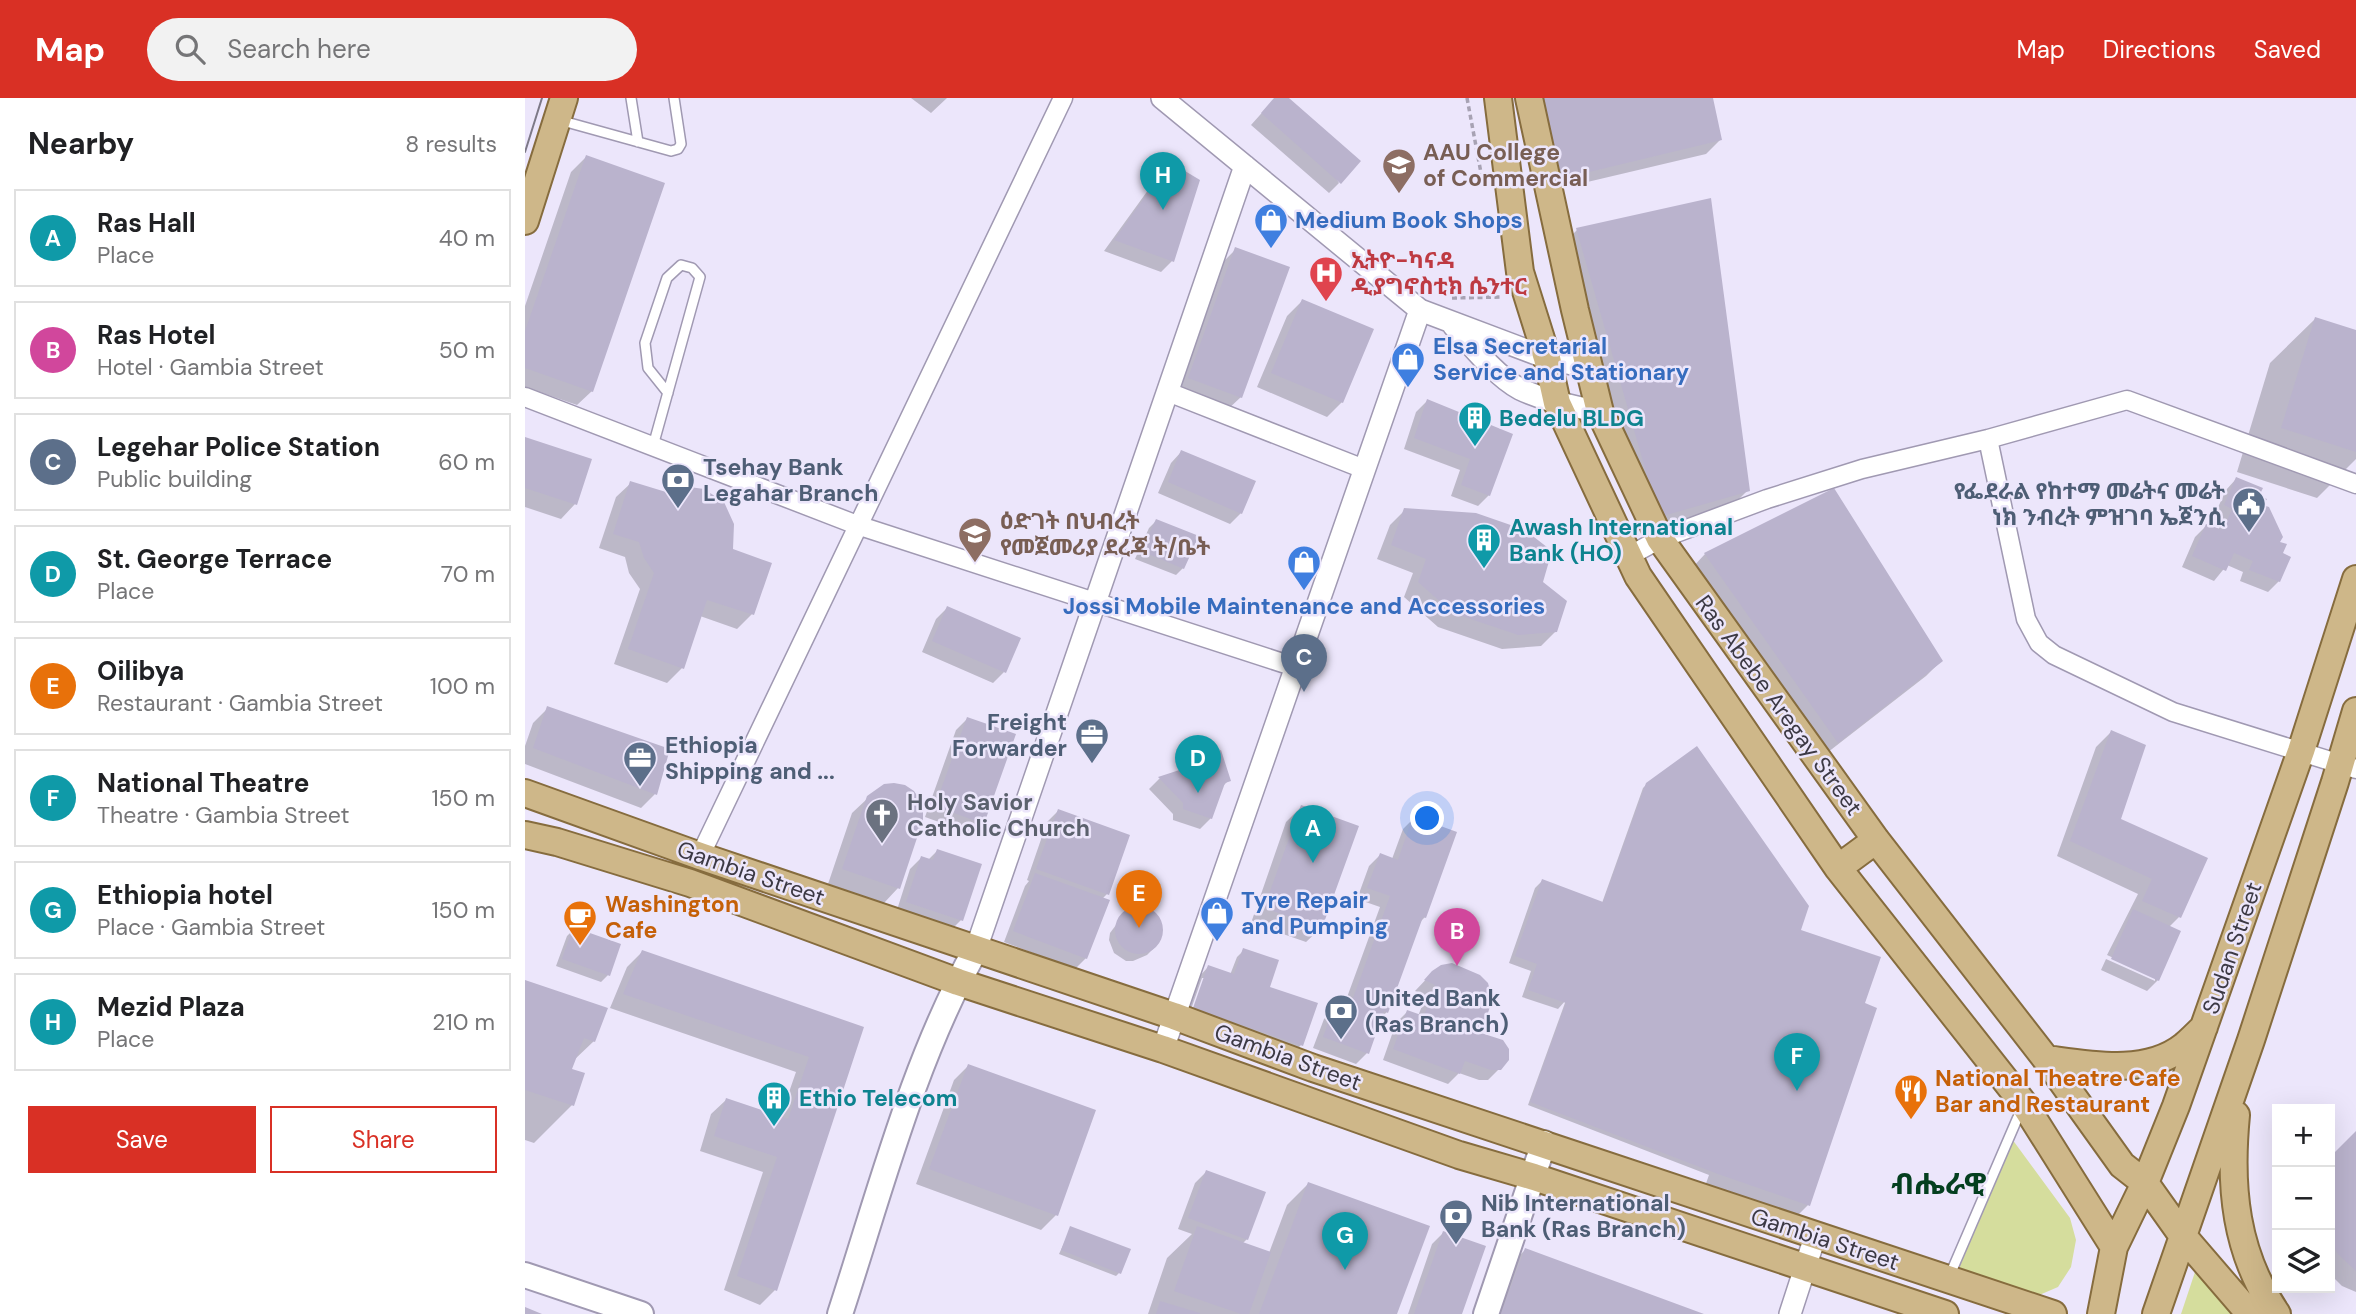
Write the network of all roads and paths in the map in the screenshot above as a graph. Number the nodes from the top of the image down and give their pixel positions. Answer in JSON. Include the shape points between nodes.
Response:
{"nodes":[{"id":1,"x":631,"y":98,"type":"edge"},
{"id":2,"x":674,"y":98,"type":"edge"},
{"id":3,"x":1063,"y":98,"type":"edge"},
{"id":4,"x":1163,"y":98,"type":"edge"},
{"id":5,"x":1468,"y":98,"type":"edge"},
{"id":6,"x":1498,"y":98,"type":"edge"},
{"id":7,"x":1529,"y":98,"type":"edge"},
{"id":8,"x":561,"y":109,"type":"edge"},
{"id":9,"x":638,"y":142,"type":"junction"},
{"id":10,"x":1245,"y":166,"type":"junction"},
{"id":11,"x":1484,"y":192,"type":"dead end"},
{"id":12,"x":525,"y":221,"type":"edge"},
{"id":13,"x":1501,"y":286,"type":"dead end"},
{"id":14,"x":1442,"y":298,"type":"dead end"},
{"id":15,"x":1420,"y":310,"type":"junction"},
{"id":16,"x":1449,"y":321,"type":"junction"},
{"id":17,"x":1547,"y":358,"type":"junction"},
{"id":18,"x":1589,"y":368,"type":"junction"},
{"id":19,"x":1168,"y":392,"type":"junction"},
{"id":20,"x":668,"y":394,"type":"junction"},
{"id":21,"x":525,"y":397,"type":"edge"},
{"id":22,"x":1557,"y":403,"type":"junction"},
{"id":23,"x":1600,"y":412,"type":"junction"},
{"id":24,"x":1988,"y":439,"type":"junction"},
{"id":25,"x":653,"y":446,"type":"junction"},
{"id":26,"x":1364,"y":469,"type":"junction"},
{"id":27,"x":2356,"y":484,"type":"edge"},
{"id":28,"x":857,"y":524,"type":"junction"},
{"id":29,"x":1660,"y":539,"type":"junction"},
{"id":30,"x":1629,"y":556,"type":"junction"},
{"id":31,"x":2356,"y":579,"type":"edge"},
{"id":32,"x":1096,"y":601,"type":"junction"},
{"id":33,"x":1295,"y":667,"type":"junction"},
{"id":34,"x":2356,"y":711,"type":"edge"},
{"id":35,"x":2301,"y":751,"type":"junction"},
{"id":36,"x":2348,"y":766,"type":"edge"},
{"id":37,"x":525,"y":793,"type":"edge"},
{"id":38,"x":525,"y":835,"type":"edge"},
{"id":39,"x":1876,"y":840,"type":"junction"},
{"id":40,"x":700,"y":856,"type":"junction"},
{"id":41,"x":1838,"y":868,"type":"junction"},
{"id":42,"x":976,"y":949,"type":"junction"},
{"id":43,"x":958,"y":982,"type":"junction"},
{"id":44,"x":1174,"y":1016,"type":"junction"},
{"id":45,"x":2206,"y":1026,"type":"junction"},
{"id":46,"x":2251,"y":1040,"type":"junction"},
{"id":47,"x":1163,"y":1049,"type":"junction"},
{"id":48,"x":2046,"y":1059,"type":"junction"},
{"id":49,"x":2024,"y":1104,"type":"junction"},
{"id":50,"x":1544,"y":1143,"type":"junction"},
{"id":51,"x":1534,"y":1177,"type":"junction"},
{"id":52,"x":2145,"y":1183,"type":"junction"},
{"id":53,"x":2182,"y":1235,"type":"junction"},
{"id":54,"x":1815,"y":1237,"type":"junction"},
{"id":55,"x":2114,"y":1247,"type":"junction"},
{"id":56,"x":1804,"y":1266,"type":"junction"},
{"id":57,"x":525,"y":1275,"type":"edge"},
{"id":58,"x":1948,"y":1279,"type":"junction"},
{"id":59,"x":641,"y":1314,"type":"edge"},
{"id":60,"x":840,"y":1314,"type":"edge"},
{"id":61,"x":1486,"y":1314,"type":"edge"},
{"id":62,"x":1790,"y":1314,"type":"edge"},
{"id":63,"x":1945,"y":1314,"type":"edge"},
{"id":64,"x":2053,"y":1314,"type":"edge"},
{"id":65,"x":2101,"y":1314,"type":"edge"},
{"id":66,"x":2155,"y":1314,"type":"edge"},
{"id":67,"x":2250,"y":1314,"type":"edge"},
{"id":68,"x":2277,"y":1314,"type":"edge"}],
"edges":[{"from":1,"to":9,"type":"lane"},
{"from":2,"to":9,"type":"lane","via":[[678,149]]},
{"from":3,"to":28,"type":"street"},
{"from":4,"to":10,"type":"street"},
{"from":5,"to":11,"type":"path"},
{"from":6,"to":17,"type":"main road","name":"Ras Abebe Aregay Street","via":[[1520,272]]},
{"from":7,"to":18,"type":"main road","name":"Ras Abebe Aregay Street"},
{"from":8,"to":9,"type":"lane"},
{"from":8,"to":12,"type":"main road"},
{"from":10,"to":15,"type":"street"},
{"from":10,"to":19,"type":"street"},
{"from":13,"to":14,"type":"path","via":[[1502,298]]},
{"from":15,"to":16,"type":"street"},
{"from":15,"to":26,"type":"street"},
{"from":16,"to":17,"type":"street"},
{"from":16,"to":22,"type":"street","via":[[1518,388]]},
{"from":17,"to":18,"type":"street"},
{"from":17,"to":22,"type":"main road","name":"Ras Abebe Aregay Street"},
{"from":18,"to":23,"type":"main road","name":"Ras Abebe Aregay Street"},
{"from":19,"to":26,"type":"street"},
{"from":19,"to":32,"type":"street"},
{"from":20,"to":20,"type":"lane","via":[[700,277],[681,265],[667,278],[645,342],[648,368]]},
{"from":20,"to":25,"type":"lane"},
{"from":21,"to":25,"type":"street"},
{"from":22,"to":23,"type":"street"},
{"from":22,"to":30,"type":"main road","name":"Ras Abebe Aregay Street"},
{"from":23,"to":29,"type":"main road","name":"Ras Abebe Aregay Street"},
{"from":24,"to":27,"type":"street","via":[[2127,400]]},
{"from":24,"to":29,"type":"street","via":[[1861,468]]},
{"from":24,"to":35,"type":"street","via":[[2026,619],[2039,643],[2054,655],[2173,712]]},
{"from":25,"to":28,"type":"street"},
{"from":26,"to":33,"type":"street"},
{"from":28,"to":32,"type":"street"},
{"from":28,"to":40,"type":"street"},
{"from":29,"to":30,"type":"street"},
{"from":29,"to":39,"type":"main road","name":"Ras Abebe Aregay Street"},
{"from":30,"to":41,"type":"main road","name":"Ras Abebe Aregay Street"},
{"from":31,"to":35,"type":"main road","name":"Sudan Street"},
{"from":32,"to":33,"type":"street"},
{"from":32,"to":42,"type":"street"},
{"from":33,"to":44,"type":"street"},
{"from":34,"to":36,"type":"main road","name":"Sudan Street"},
{"from":35,"to":36,"type":"street"},
{"from":35,"to":45,"type":"main road","name":"Sudan Street"},
{"from":36,"to":46,"type":"main road","name":"Sudan Street"},
{"from":37,"to":40,"type":"main road","name":"Gambia Street"},
{"from":38,"to":43,"type":"main road","name":"Gambia Street","via":[[691,883]]},
{"from":39,"to":41,"type":"main road"},
{"from":39,"to":48,"type":"main road","name":"Ras Abebe Aregay Street"},
{"from":40,"to":42,"type":"main road","name":"Gambia Street"},
{"from":41,"to":49,"type":"main road","name":"Ras Abebe Aregay Street"},
{"from":42,"to":43,"type":"main road"},
{"from":42,"to":44,"type":"main road","name":"Gambia Street"},
{"from":43,"to":47,"type":"main road","name":"Gambia Street"},
{"from":43,"to":60,"type":"main road","via":[[900,1129]]},
{"from":44,"to":47,"type":"street"},
{"from":44,"to":50,"type":"main road","name":"Gambia Street","via":[[1313,1068]]},
{"from":45,"to":48,"type":"main road","via":[[2183,1047],[2153,1061],[2121,1067]]},
{"from":45,"to":52,"type":"main road","name":"Sudan Street"},
{"from":46,"to":53,"type":"main road","name":"Sudan Street"},
{"from":46,"to":68,"type":"main road","via":[[2237,1102],[2233,1186],[2239,1229],[2253,1273]]},
{"from":47,"to":51,"type":"main road","name":"Gambia Street","via":[[1459,1155]]},
{"from":48,"to":52,"type":"main road","name":"Ras Abebe Aregay Street","via":[[2122,1165]]},
{"from":49,"to":55,"type":"main road","name":"Ras Abebe Aregay Street"},
{"from":49,"to":58,"type":"lane"},
{"from":50,"to":51,"type":"main road"},
{"from":50,"to":54,"type":"main road","name":"Gambia Street"},
{"from":51,"to":56,"type":"main road","name":"Gambia Street"},
{"from":51,"to":61,"type":"main road"},
{"from":52,"to":53,"type":"main road","name":"Ras Abebe Aregay Street"},
{"from":52,"to":55,"type":"main road","name":"Sudan Street"},
{"from":53,"to":66,"type":"main road","name":"Sudan Street"},
{"from":53,"to":67,"type":"main road","name":"Ras Abebe Aregay Street"},
{"from":54,"to":56,"type":"street"},
{"from":54,"to":58,"type":"main road","name":"Gambia Street"},
{"from":55,"to":65,"type":"main road","name":"Sudan Street"},
{"from":56,"to":62,"type":"street"},
{"from":56,"to":63,"type":"main road","name":"Gambia Street"},
{"from":57,"to":59,"type":"main road"},
{"from":58,"to":64,"type":"main road","name":"Gambia Street"}]}
